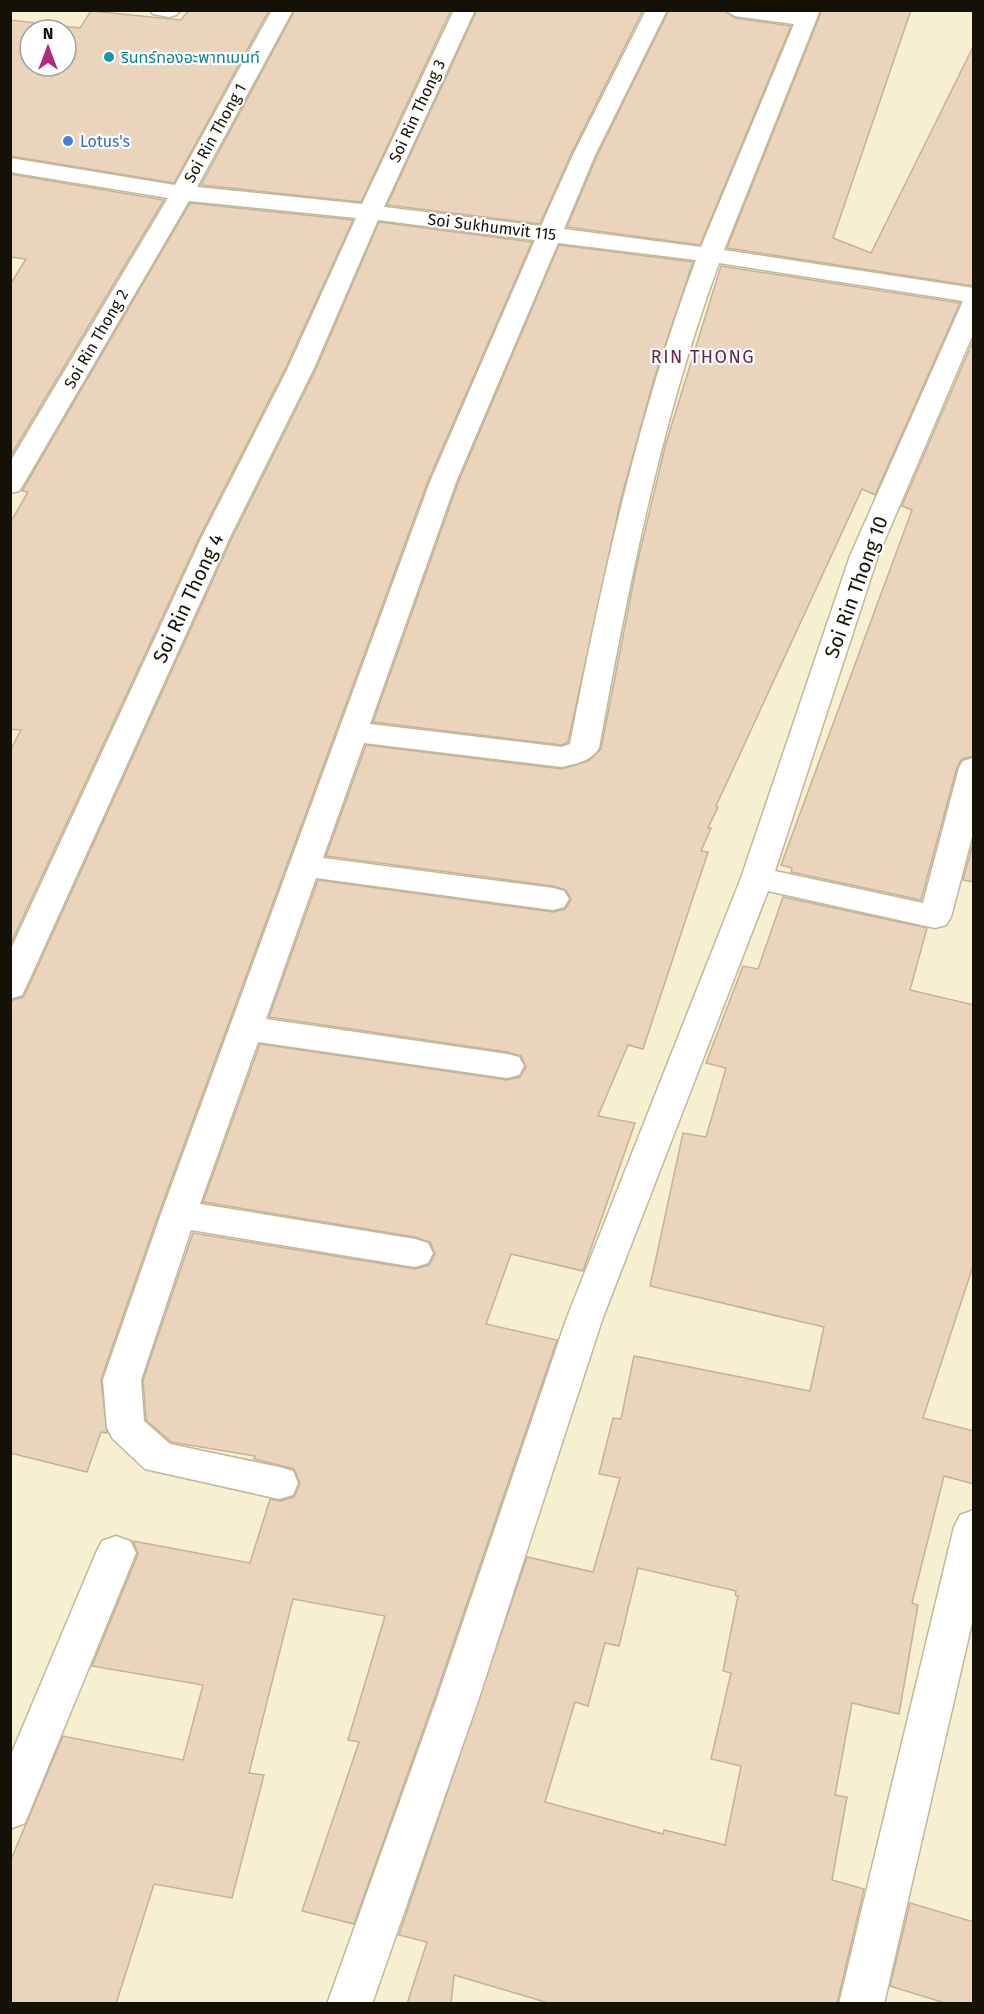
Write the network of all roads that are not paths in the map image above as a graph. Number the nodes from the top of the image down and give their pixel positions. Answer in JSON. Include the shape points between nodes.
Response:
{"nodes":[{"id":1,"x":160,"y":10,"type":"edge"},
{"id":2,"x":283,"y":10,"type":"edge"},
{"id":3,"x":465,"y":10,"type":"edge"},
{"id":4,"x":657,"y":10,"type":"edge"},
{"id":5,"x":735,"y":10,"type":"edge"},
{"id":6,"x":169,"y":11,"type":"edge"},
{"id":7,"x":808,"y":15,"type":"edge"},
{"id":8,"x":10,"y":165,"type":"edge"},
{"id":9,"x":182,"y":193,"type":"junction"},
{"id":10,"x":371,"y":212,"type":"junction"},
{"id":11,"x":550,"y":235,"type":"junction"},
{"id":12,"x":710,"y":255,"type":"junction"},
{"id":13,"x":974,"y":295,"type":"edge"},
{"id":14,"x":974,"y":302,"type":"edge"},
{"id":15,"x":10,"y":485,"type":"edge"},
{"id":16,"x":352,"y":732,"type":"junction"},
{"id":17,"x":974,"y":768,"type":"edge"},
{"id":18,"x":304,"y":866,"type":"junction"},
{"id":19,"x":757,"y":878,"type":"junction"},
{"id":20,"x":553,"y":898,"type":"dead end"},
{"id":21,"x":10,"y":987,"type":"edge"},
{"id":22,"x":246,"y":1028,"type":"junction"},
{"id":23,"x":507,"y":1066,"type":"dead end"},
{"id":24,"x":179,"y":1214,"type":"junction"},
{"id":25,"x":415,"y":1253,"type":"dead end"},
{"id":26,"x":279,"y":1483,"type":"dead end"},
{"id":27,"x":974,"y":1527,"type":"edge"},
{"id":28,"x":116,"y":1553,"type":"dead end"},
{"id":29,"x":10,"y":1809,"type":"edge"},
{"id":30,"x":349,"y":2004,"type":"edge"},
{"id":31,"x":861,"y":2004,"type":"edge"}],
"edges":[{"from":1,"to":6,"type":"street"},
{"from":2,"to":9,"type":"street","name":"Soi Rin Thong 1"},
{"from":3,"to":10,"type":"street","name":"Soi Rin Thong 3"},
{"from":4,"to":11,"type":"street","via":[[584,155]]},
{"from":5,"to":7,"type":"street"},
{"from":7,"to":12,"type":"street"},
{"from":8,"to":9,"type":"street","name":"Soi Sukhumvit 115"},
{"from":9,"to":10,"type":"street","name":"Soi Sukhumvit 115"},
{"from":9,"to":15,"type":"street","name":"Soi Rin Thong 2"},
{"from":10,"to":11,"type":"street","name":"Soi Sukhumvit 115"},
{"from":10,"to":21,"type":"street","name":"Soi Rin Thong 4","via":[[301,368],[215,539]]},
{"from":11,"to":12,"type":"street","name":"Soi Sukhumvit 115"},
{"from":11,"to":16,"type":"street","via":[[443,482]]},
{"from":12,"to":13,"type":"street","name":"Soi Sukhumvit 115"},
{"from":12,"to":16,"type":"street","via":[[660,401],[615,584],[584,748],[562,757]]},
{"from":14,"to":19,"type":"street","name":"Soi Rin Thong 10","via":[[864,555]]},
{"from":16,"to":18,"type":"street"},
{"from":17,"to":19,"type":"street","via":[[935,917]]},
{"from":18,"to":20,"type":"street"},
{"from":18,"to":22,"type":"street"},
{"from":19,"to":30,"type":"street","name":"Soi Rin Thong 10","via":[[584,1320],[458,1701]]},
{"from":22,"to":23,"type":"street"},
{"from":22,"to":24,"type":"street"},
{"from":24,"to":25,"type":"street"},
{"from":24,"to":26,"type":"street","via":[[122,1380],[126,1428],[159,1458]]},
{"from":27,"to":31,"type":"street"},
{"from":28,"to":29,"type":"street"}]}
